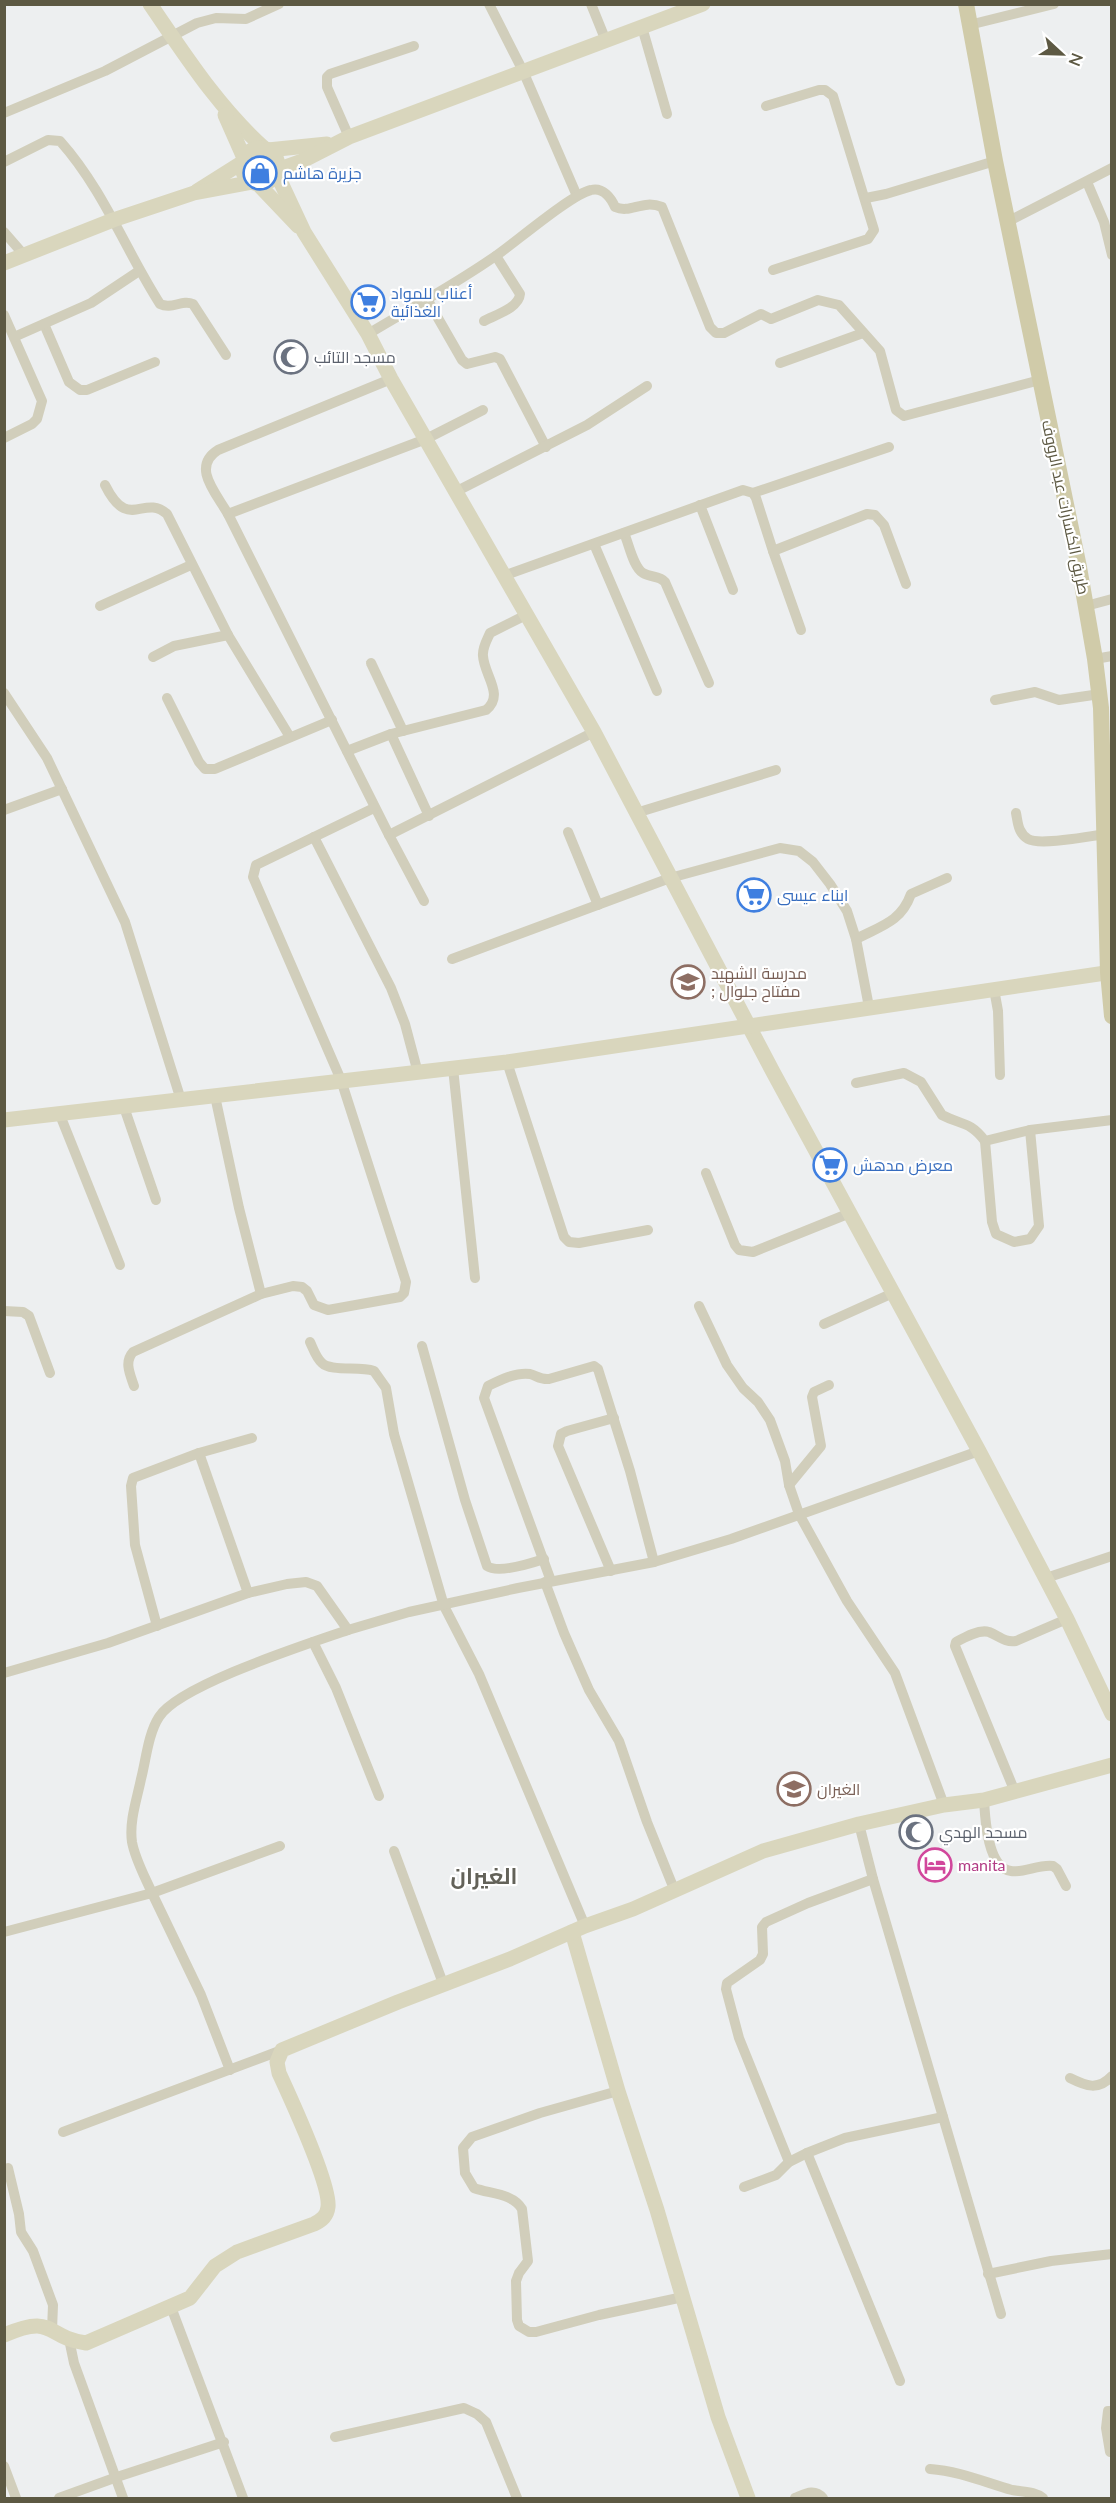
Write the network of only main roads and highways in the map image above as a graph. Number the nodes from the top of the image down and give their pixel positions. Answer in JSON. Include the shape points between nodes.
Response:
{"nodes":[{"id":1,"x":966,"y":4,"type":"edge"},
{"id":2,"x":1103,"y":658,"type":"edge"},
{"id":3,"x":1104,"y":702,"type":"edge"},
{"id":4,"x":1110,"y":972,"type":"edge"},
{"id":5,"x":1112,"y":1016,"type":"edge"}],
"edges":[{"from":1,"to":2,"type":"main road","name":"طريق الكسارات عبد الرووف","via":[[1086,606]]},
{"from":2,"to":3,"type":"main road","name":"طريق الكسارات عبد الرووف"},
{"from":3,"to":4,"type":"main road","name":"طريق الكسارات عبد الرووف"},
{"from":4,"to":5,"type":"main road","name":"طريق الكسارات عبد الرووف"}]}
